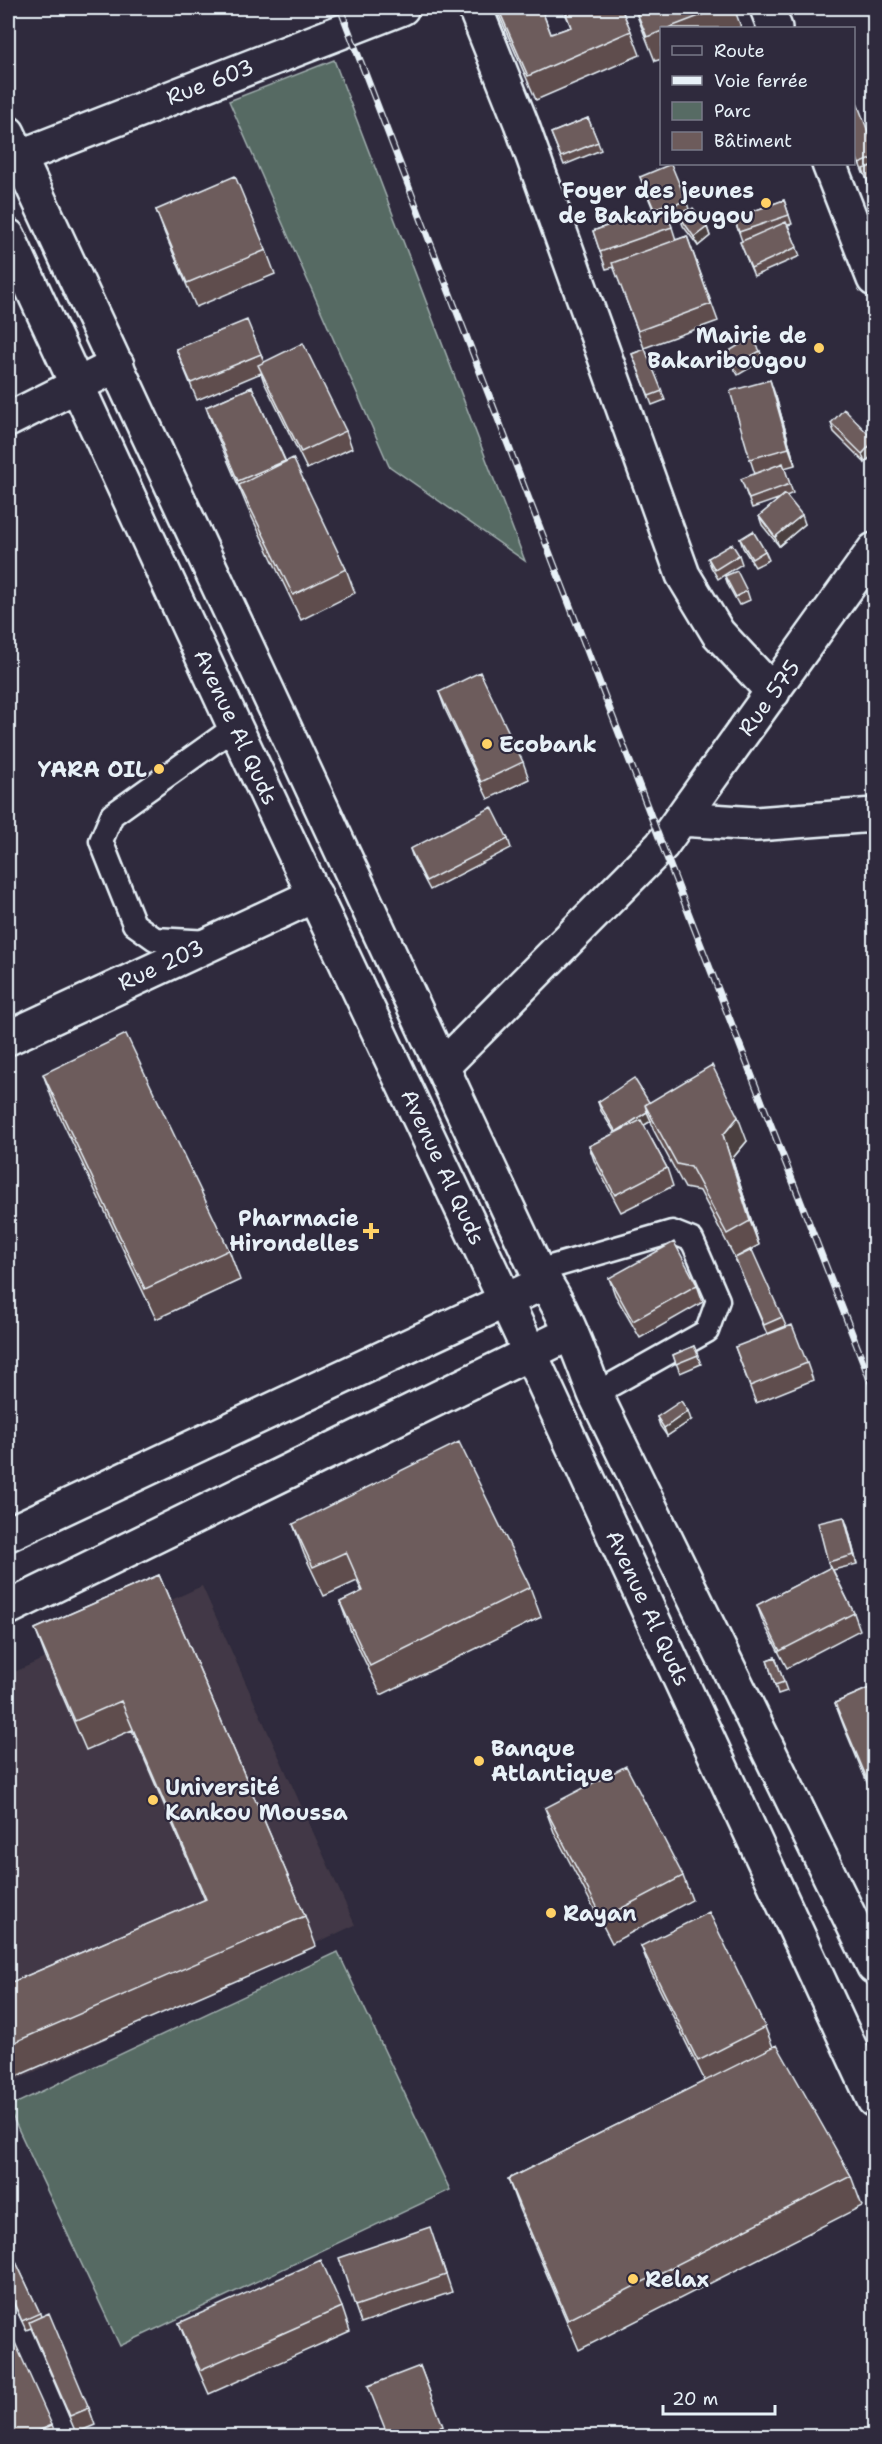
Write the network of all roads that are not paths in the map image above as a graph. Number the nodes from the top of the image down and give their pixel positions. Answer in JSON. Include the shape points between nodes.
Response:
{"nodes":[{"id":1,"x":402,"y":8,"type":"edge"},
{"id":2,"x":474,"y":8,"type":"edge"},
{"id":3,"x":767,"y":8,"type":"edge"},
{"id":4,"x":775,"y":27,"type":"edge"},
{"id":5,"x":13,"y":145,"type":"edge"},
{"id":6,"x":829,"y":165,"type":"edge"},
{"id":7,"x":8,"y":236,"type":"edge"},
{"id":8,"x":874,"y":279,"type":"edge"},
{"id":9,"x":117,"y":365,"type":"junction"},
{"id":10,"x":78,"y":385,"type":"junction"},
{"id":11,"x":8,"y":420,"type":"edge"},
{"id":12,"x":874,"y":550,"type":"edge"},
{"id":13,"x":774,"y":692,"type":"junction"},
{"id":14,"x":235,"y":727,"type":"junction"},
{"id":15,"x":874,"y":815,"type":"edge"},
{"id":16,"x":681,"y":819,"type":"junction"},
{"id":17,"x":315,"y":895,"type":"junction"},
{"id":18,"x":210,"y":942,"type":"junction"},
{"id":19,"x":8,"y":1038,"type":"edge"},
{"id":20,"x":442,"y":1067,"type":"junction"},
{"id":21,"x":541,"y":1277,"type":"junction"},
{"id":22,"x":506,"y":1301,"type":"junction"},
{"id":23,"x":571,"y":1333,"type":"junction"},
{"id":24,"x":530,"y":1353,"type":"junction"},
{"id":25,"x":596,"y":1394,"type":"junction"},
{"id":26,"x":8,"y":1534,"type":"edge"},
{"id":27,"x":8,"y":1608,"type":"edge"},
{"id":28,"x":874,"y":1967,"type":"edge"},
{"id":29,"x":874,"y":2100,"type":"edge"}],
"edges":[{"from":1,"to":5,"type":"main road","name":"Rue 603"},
{"from":2,"to":13,"type":"main road","via":[[521,123],[683,574],[718,633]]},
{"from":3,"to":4,"type":"main road"},
{"from":5,"to":9,"type":"main road","name":"Avenue Al Quds"},
{"from":6,"to":8,"type":"main road"},
{"from":7,"to":10,"type":"main road","name":"Avenue Al Quds"},
{"from":9,"to":10,"type":"main road"},
{"from":9,"to":20,"type":"main road","name":"Avenue Al Quds"},
{"from":10,"to":11,"type":"main road"},
{"from":10,"to":14,"type":"main road","name":"Avenue Al Quds"},
{"from":12,"to":13,"type":"main road","name":"Rue 575"},
{"from":13,"to":16,"type":"main road","name":"Rue 575"},
{"from":14,"to":17,"type":"main road","name":"Avenue Al Quds"},
{"from":14,"to":18,"type":"lane","via":[[112,815],[101,841],[134,924],[155,939]]},
{"from":15,"to":16,"type":"main road","via":[[756,824]]},
{"from":16,"to":20,"type":"main road","name":"Rue 575","via":[[662,846]]},
{"from":17,"to":18,"type":"main road","name":"Rue 203"},
{"from":17,"to":22,"type":"main road","name":"Avenue Al Quds"},
{"from":18,"to":19,"type":"main road","name":"Rue 203"},
{"from":20,"to":21,"type":"main road","name":"Avenue Al Quds"},
{"from":21,"to":22,"type":"main road"},
{"from":21,"to":23,"type":"main road","name":"Avenue Al Quds"},
{"from":21,"to":25,"type":"lane","via":[[672,1232],[692,1240],[718,1300],[707,1331]]},
{"from":22,"to":24,"type":"main road","name":"Avenue Al Quds"},
{"from":22,"to":26,"type":"main road"},
{"from":23,"to":24,"type":"main road"},
{"from":23,"to":25,"type":"main road","name":"Avenue Al Quds"},
{"from":24,"to":27,"type":"main road"},
{"from":24,"to":29,"type":"main road","name":"Avenue Al Quds"},
{"from":25,"to":28,"type":"main road","name":"Avenue Al Quds"}]}
